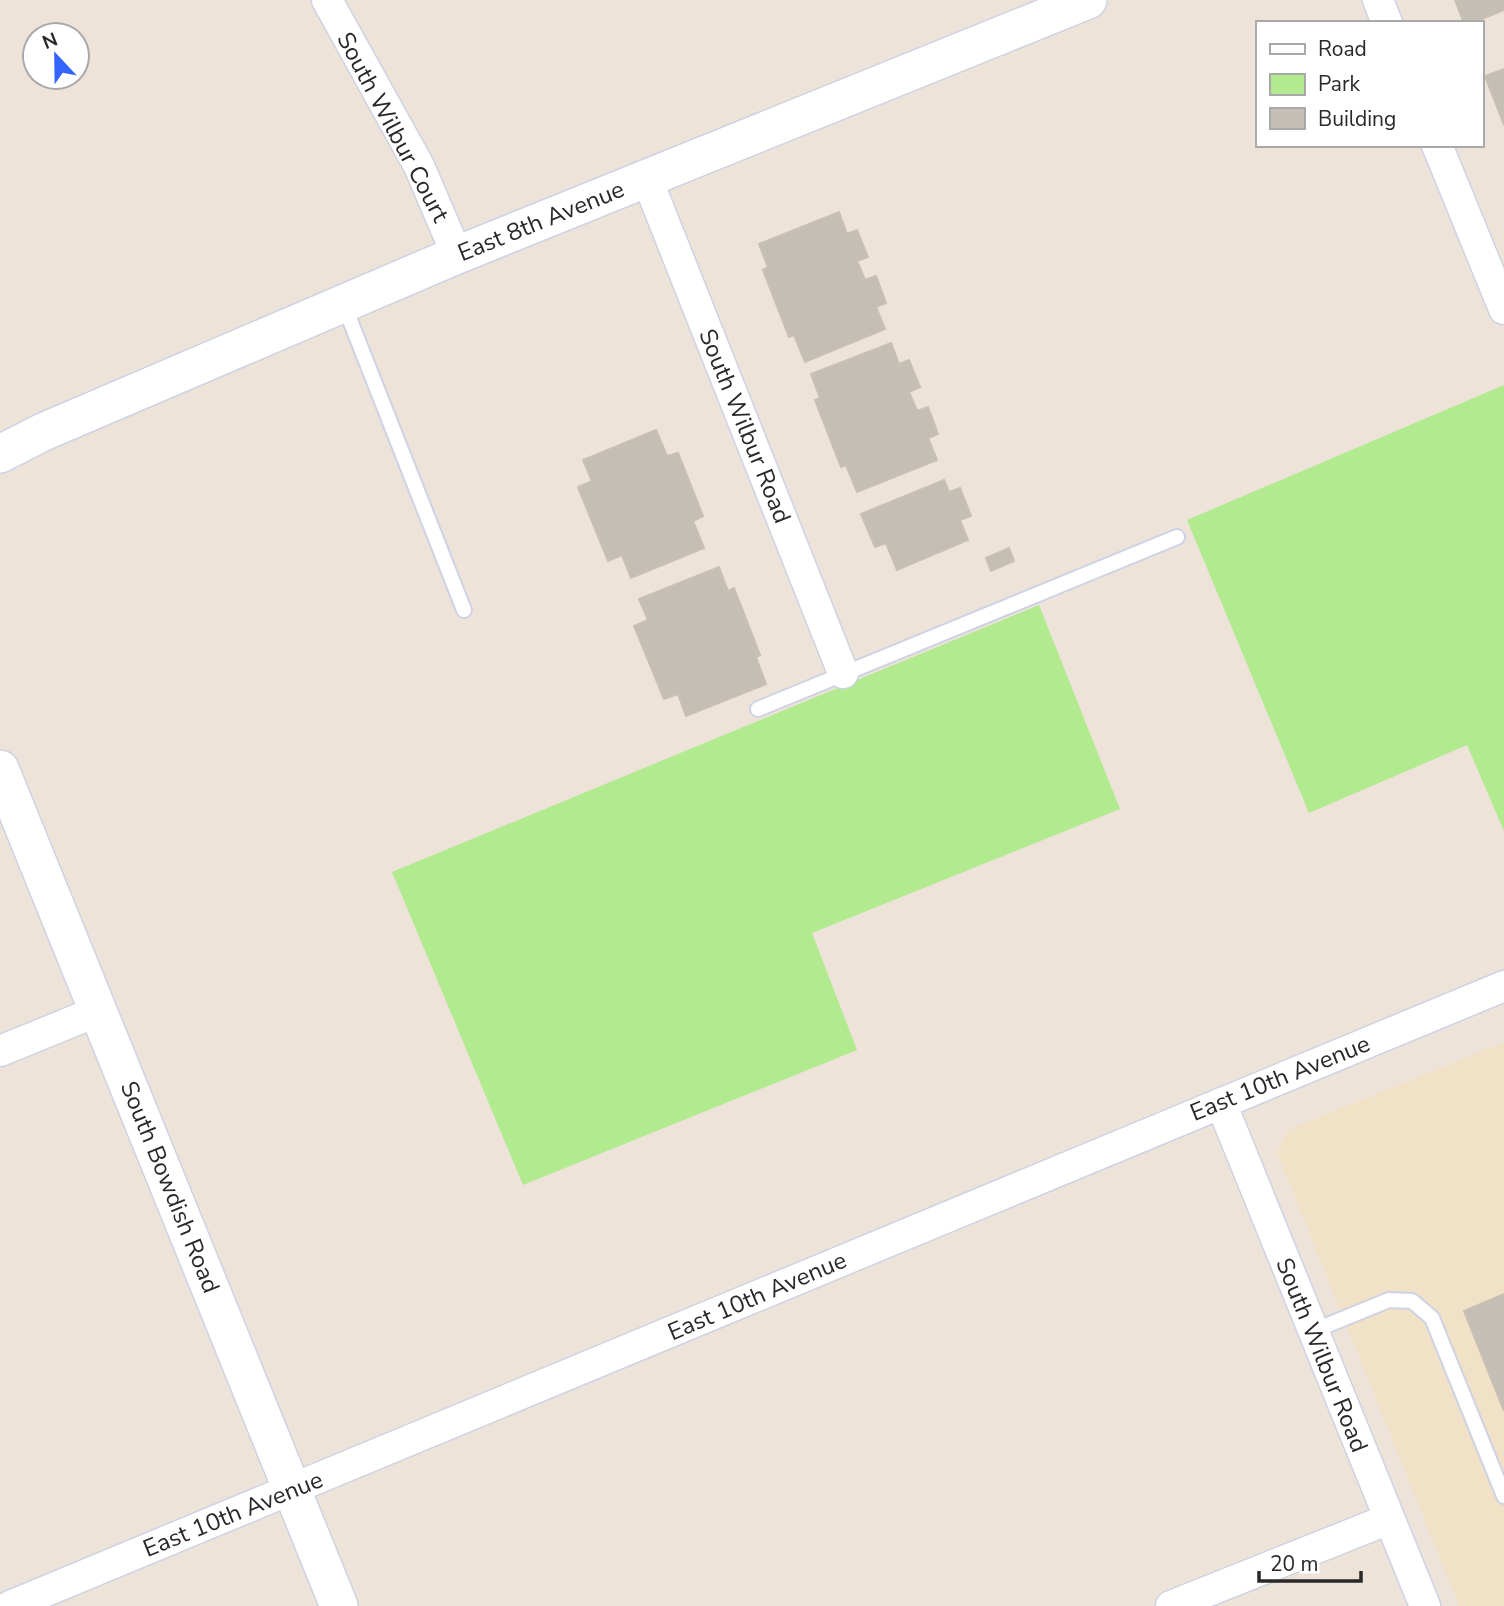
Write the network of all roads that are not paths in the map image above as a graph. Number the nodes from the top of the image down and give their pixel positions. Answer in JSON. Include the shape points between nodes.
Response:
{"nodes":[{"id":1,"x":327,"y":0,"type":"edge"},
{"id":2,"x":1088,"y":0,"type":"edge"},
{"id":3,"x":1378,"y":0,"type":"edge"},
{"id":4,"x":1386,"y":21,"type":"edge"},
{"id":5,"x":1438,"y":147,"type":"edge"},
{"id":6,"x":647,"y":178,"type":"junction"},
{"id":7,"x":457,"y":255,"type":"junction"},
{"id":8,"x":343,"y":304,"type":"junction"},
{"id":9,"x":1504,"y":309,"type":"edge"},
{"id":10,"x":0,"y":454,"type":"edge"},
{"id":11,"x":1177,"y":537,"type":"dead end"},
{"id":12,"x":464,"y":610,"type":"dead end"},
{"id":13,"x":843,"y":673,"type":"junction"},
{"id":14,"x":758,"y":709,"type":"dead end"},
{"id":15,"x":0,"y":769,"type":"edge"},
{"id":16,"x":1504,"y":986,"type":"edge"},
{"id":17,"x":98,"y":1011,"type":"junction"},
{"id":18,"x":0,"y":1051,"type":"edge"},
{"id":19,"x":1221,"y":1103,"type":"junction"},
{"id":20,"x":1313,"y":1331,"type":"junction"},
{"id":21,"x":293,"y":1490,"type":"junction"},
{"id":22,"x":1504,"y":1496,"type":"edge"},
{"id":23,"x":1389,"y":1519,"type":"junction"},
{"id":24,"x":10,"y":1606,"type":"edge"},
{"id":25,"x":339,"y":1606,"type":"edge"},
{"id":26,"x":1171,"y":1606,"type":"edge"},
{"id":27,"x":1425,"y":1606,"type":"edge"}],
"edges":[{"from":1,"to":7,"type":"street","name":"South Wilbur Court","via":[[419,166]]},
{"from":2,"to":6,"type":"street","name":"East 8th Avenue"},
{"from":3,"to":4,"type":"street"},
{"from":5,"to":9,"type":"street"},
{"from":6,"to":7,"type":"street","name":"East 8th Avenue"},
{"from":6,"to":13,"type":"street","name":"South Wilbur Road"},
{"from":7,"to":8,"type":"street","name":"East 8th Avenue"},
{"from":8,"to":10,"type":"street","name":"East 8th Avenue"},
{"from":8,"to":12,"type":"lane"},
{"from":11,"to":13,"type":"lane"},
{"from":13,"to":14,"type":"lane"},
{"from":15,"to":17,"type":"street","name":"South Bowdish Road"},
{"from":16,"to":19,"type":"street","name":"East 10th Avenue"},
{"from":17,"to":18,"type":"street"},
{"from":17,"to":21,"type":"street","name":"South Bowdish Road"},
{"from":19,"to":20,"type":"street","name":"South Wilbur Road"},
{"from":19,"to":21,"type":"street","name":"East 10th Avenue"},
{"from":20,"to":22,"type":"lane","via":[[1389,1300],[1412,1301],[1432,1318]]},
{"from":20,"to":23,"type":"street","name":"South Wilbur Road"},
{"from":21,"to":24,"type":"street","name":"East 10th Avenue"},
{"from":21,"to":25,"type":"street","name":"South Bowdish Road"},
{"from":23,"to":26,"type":"street"},
{"from":23,"to":27,"type":"street","name":"South Wilbur Road"}]}
